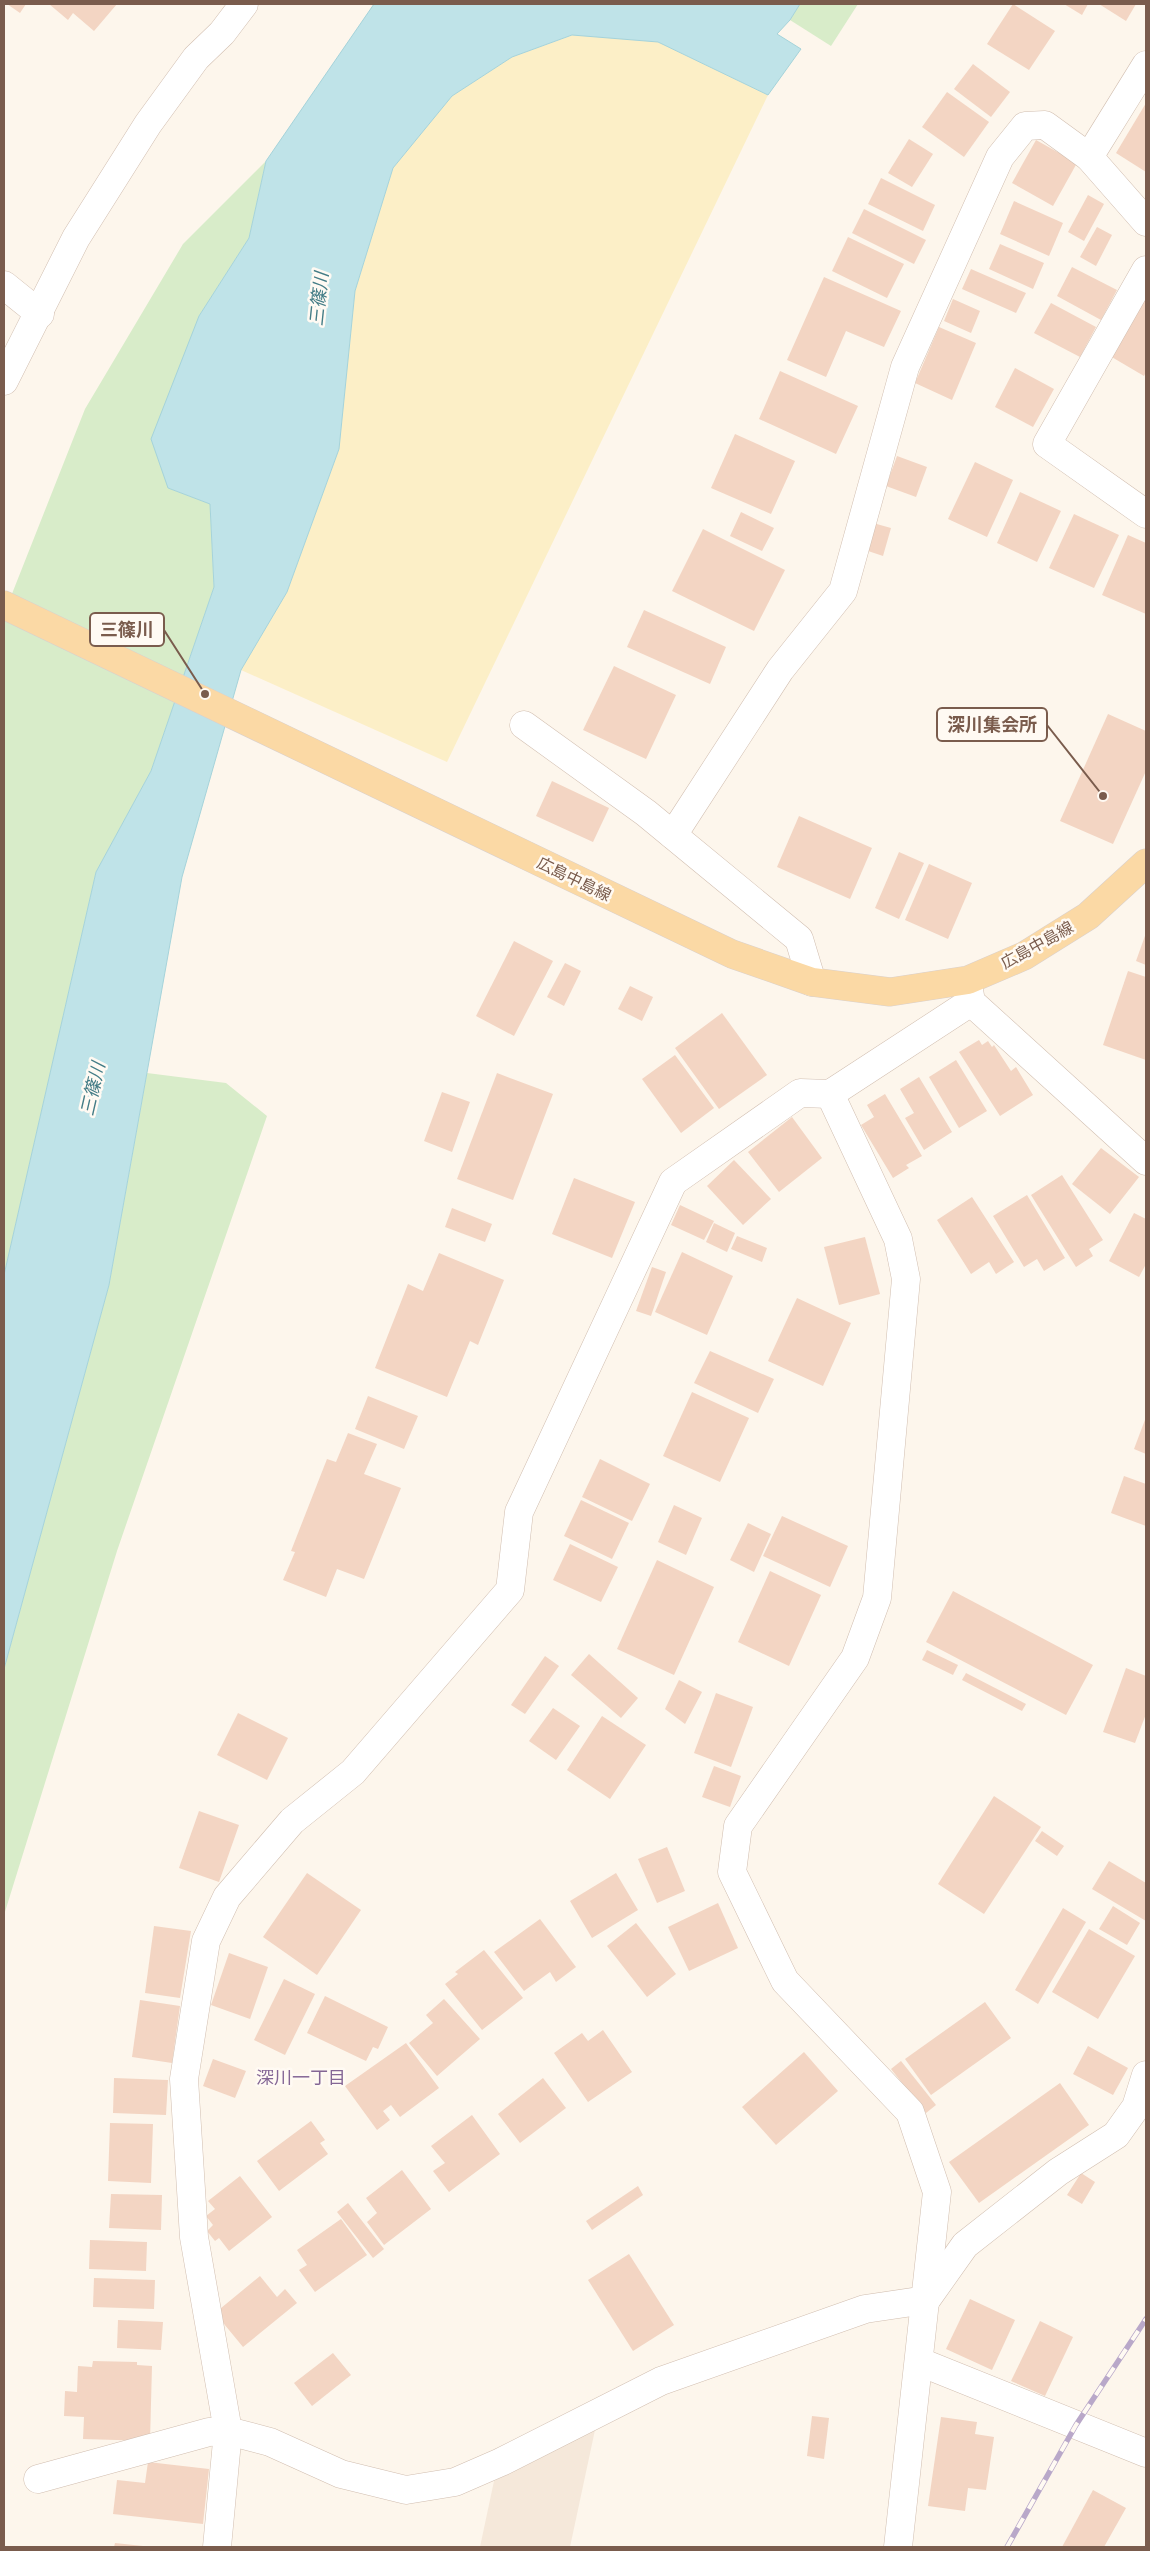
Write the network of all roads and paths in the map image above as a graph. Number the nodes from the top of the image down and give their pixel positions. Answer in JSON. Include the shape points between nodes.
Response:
{"nodes":[{"id":1,"x":244,"y":4,"type":"edge"},
{"id":2,"x":1146,"y":65,"type":"edge"},
{"id":3,"x":1089,"y":157,"type":"junction"},
{"id":4,"x":1146,"y":222,"type":"edge"},
{"id":5,"x":1146,"y":270,"type":"edge"},
{"id":6,"x":4,"y":285,"type":"edge"},
{"id":7,"x":40,"y":314,"type":"junction"},
{"id":8,"x":4,"y":381,"type":"edge"},
{"id":9,"x":1146,"y":514,"type":"edge"},
{"id":10,"x":4,"y":605,"type":"edge"},
{"id":11,"x":524,"y":726,"type":"dead end"},
{"id":12,"x":673,"y":835,"type":"junction"},
{"id":13,"x":1146,"y":863,"type":"edge"},
{"id":14,"x":812,"y":982,"type":"junction"},
{"id":15,"x":970,"y":991,"type":"junction"},
{"id":16,"x":830,"y":1094,"type":"junction"},
{"id":17,"x":1146,"y":1161,"type":"edge"},
{"id":18,"x":1146,"y":2075,"type":"edge"},
{"id":19,"x":926,"y":2300,"type":"junction"},
{"id":20,"x":920,"y":2362,"type":"junction"},
{"id":21,"x":228,"y":2431,"type":"junction"},
{"id":22,"x":1146,"y":2453,"type":"edge"},
{"id":23,"x":38,"y":2479,"type":"dead end"},
{"id":24,"x":217,"y":2547,"type":"edge"},
{"id":25,"x":898,"y":2547,"type":"edge"}],
"edges":[{"from":1,"to":7,"type":"street","via":[[222,33],[196,58],[148,124],[76,238]]},
{"from":2,"to":3,"type":"street"},
{"from":3,"to":4,"type":"street"},
{"from":3,"to":12,"type":"street","via":[[1045,125],[1025,126],[1000,157],[905,367],[843,590],[780,670]]},
{"from":5,"to":9,"type":"street","via":[[1047,444]]},
{"from":6,"to":7,"type":"street"},
{"from":7,"to":8,"type":"street"},
{"from":10,"to":14,"type":"main road","name":"広島中島線","via":[[732,954]]},
{"from":11,"to":12,"type":"street"},
{"from":12,"to":14,"type":"street","via":[[799,939]]},
{"from":13,"to":15,"type":"main road","name":"広島中島線","via":[[1088,916]]},
{"from":14,"to":15,"type":"main road","name":"広島中島線","via":[[890,992]]},
{"from":15,"to":16,"type":"street"},
{"from":15,"to":17,"type":"street"},
{"from":16,"to":19,"type":"street","via":[[898,1239],[906,1279],[877,1598],[855,1658],[738,1826],[732,1872],[785,1981],[910,2112],[937,2192]]},
{"from":16,"to":21,"type":"street","via":[[800,1093],[673,1182],[519,1512],[510,1590],[353,1772],[292,1821],[227,1897],[206,1941],[184,2080],[194,2236]]},
{"from":18,"to":19,"type":"street","via":[[1136,2107],[1116,2135],[1058,2172],[965,2245]]},
{"from":19,"to":20,"type":"street"},
{"from":19,"to":21,"type":"street","via":[[866,2309],[661,2381],[455,2482],[406,2490],[341,2474],[270,2442]]},
{"from":20,"to":22,"type":"street"},
{"from":20,"to":25,"type":"street"},
{"from":21,"to":23,"type":"street","via":[[209,2432]]},
{"from":21,"to":24,"type":"street"}]}
